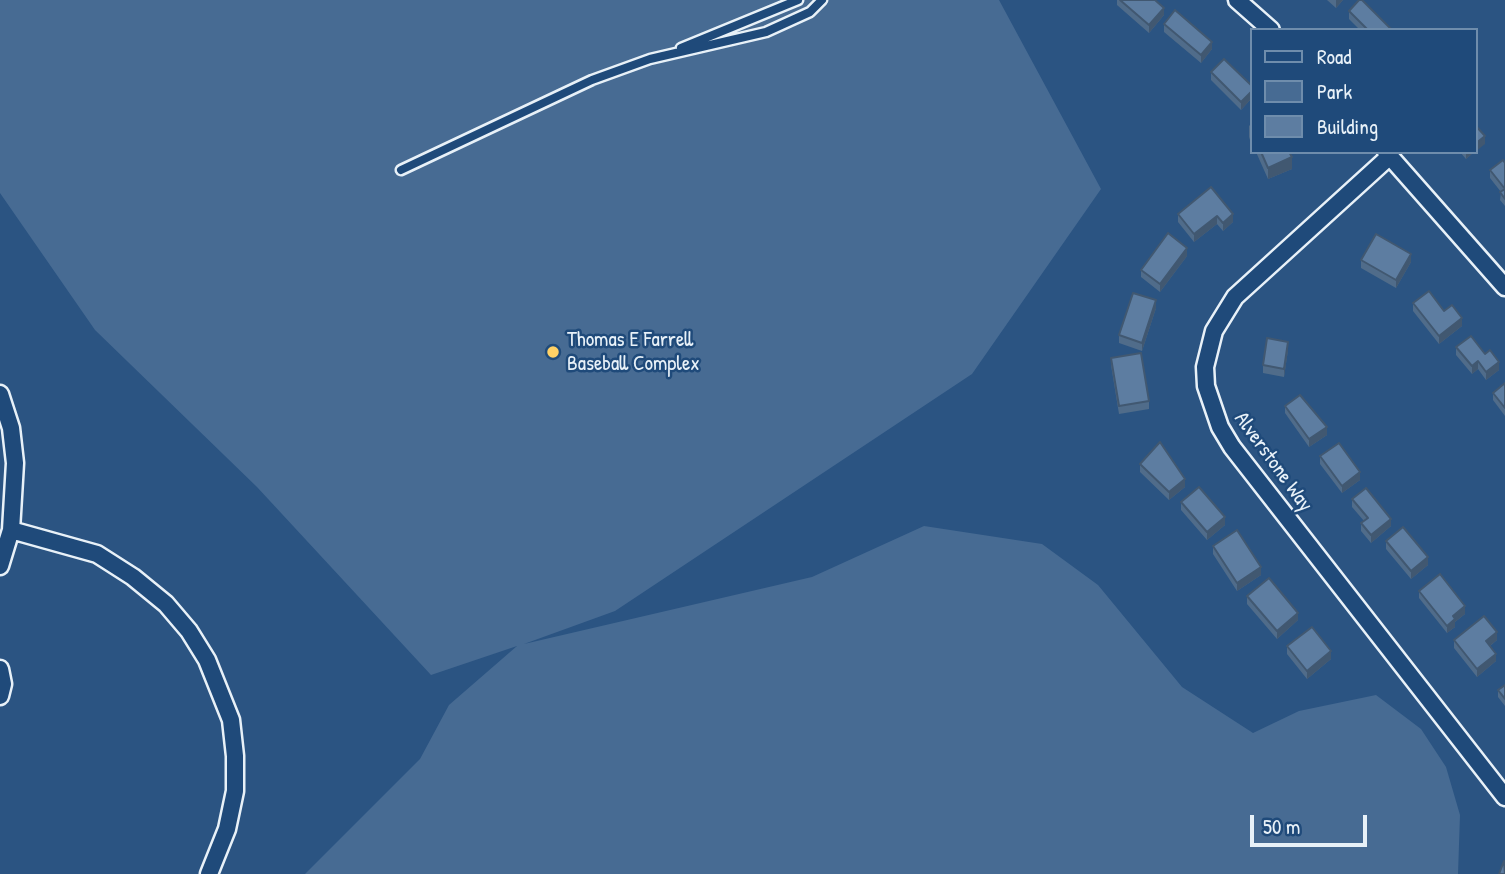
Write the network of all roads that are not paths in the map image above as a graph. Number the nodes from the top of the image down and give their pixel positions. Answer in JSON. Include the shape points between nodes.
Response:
{"nodes":[{"id":1,"x":798,"y":0,"type":"edge"},
{"id":2,"x":822,"y":0,"type":"edge"},
{"id":3,"x":1237,"y":0,"type":"edge"},
{"id":4,"x":1269,"y":28,"type":"edge"},
{"id":5,"x":650,"y":59,"type":"junction"},
{"id":6,"x":1388,"y":154,"type":"edge"},
{"id":7,"x":401,"y":170,"type":"dead end"},
{"id":8,"x":1505,"y":287,"type":"edge"},
{"id":9,"x":0,"y":394,"type":"edge"},
{"id":10,"x":11,"y":530,"type":"junction"},
{"id":11,"x":0,"y":566,"type":"edge"},
{"id":12,"x":0,"y":669,"type":"edge"},
{"id":13,"x":0,"y":696,"type":"edge"},
{"id":14,"x":1505,"y":797,"type":"edge"},
{"id":15,"x":209,"y":874,"type":"edge"}],
"edges":[{"from":1,"to":5,"type":"lane"},
{"from":2,"to":5,"type":"lane","via":[[810,12],[766,32]]},
{"from":3,"to":4,"type":"street"},
{"from":5,"to":7,"type":"lane","via":[[592,80]]},
{"from":6,"to":8,"type":"street"},
{"from":6,"to":14,"type":"street","name":"Alverstone Way","via":[[1235,297],[1211,340],[1206,386],[1232,447]]},
{"from":9,"to":10,"type":"street","via":[[11,428],[15,463]]},
{"from":10,"to":11,"type":"street"},
{"from":10,"to":15,"type":"street","via":[[97,554],[133,577],[166,604],[207,660],[231,719],[235,756],[227,829]]},
{"from":12,"to":13,"type":"street"}]}
